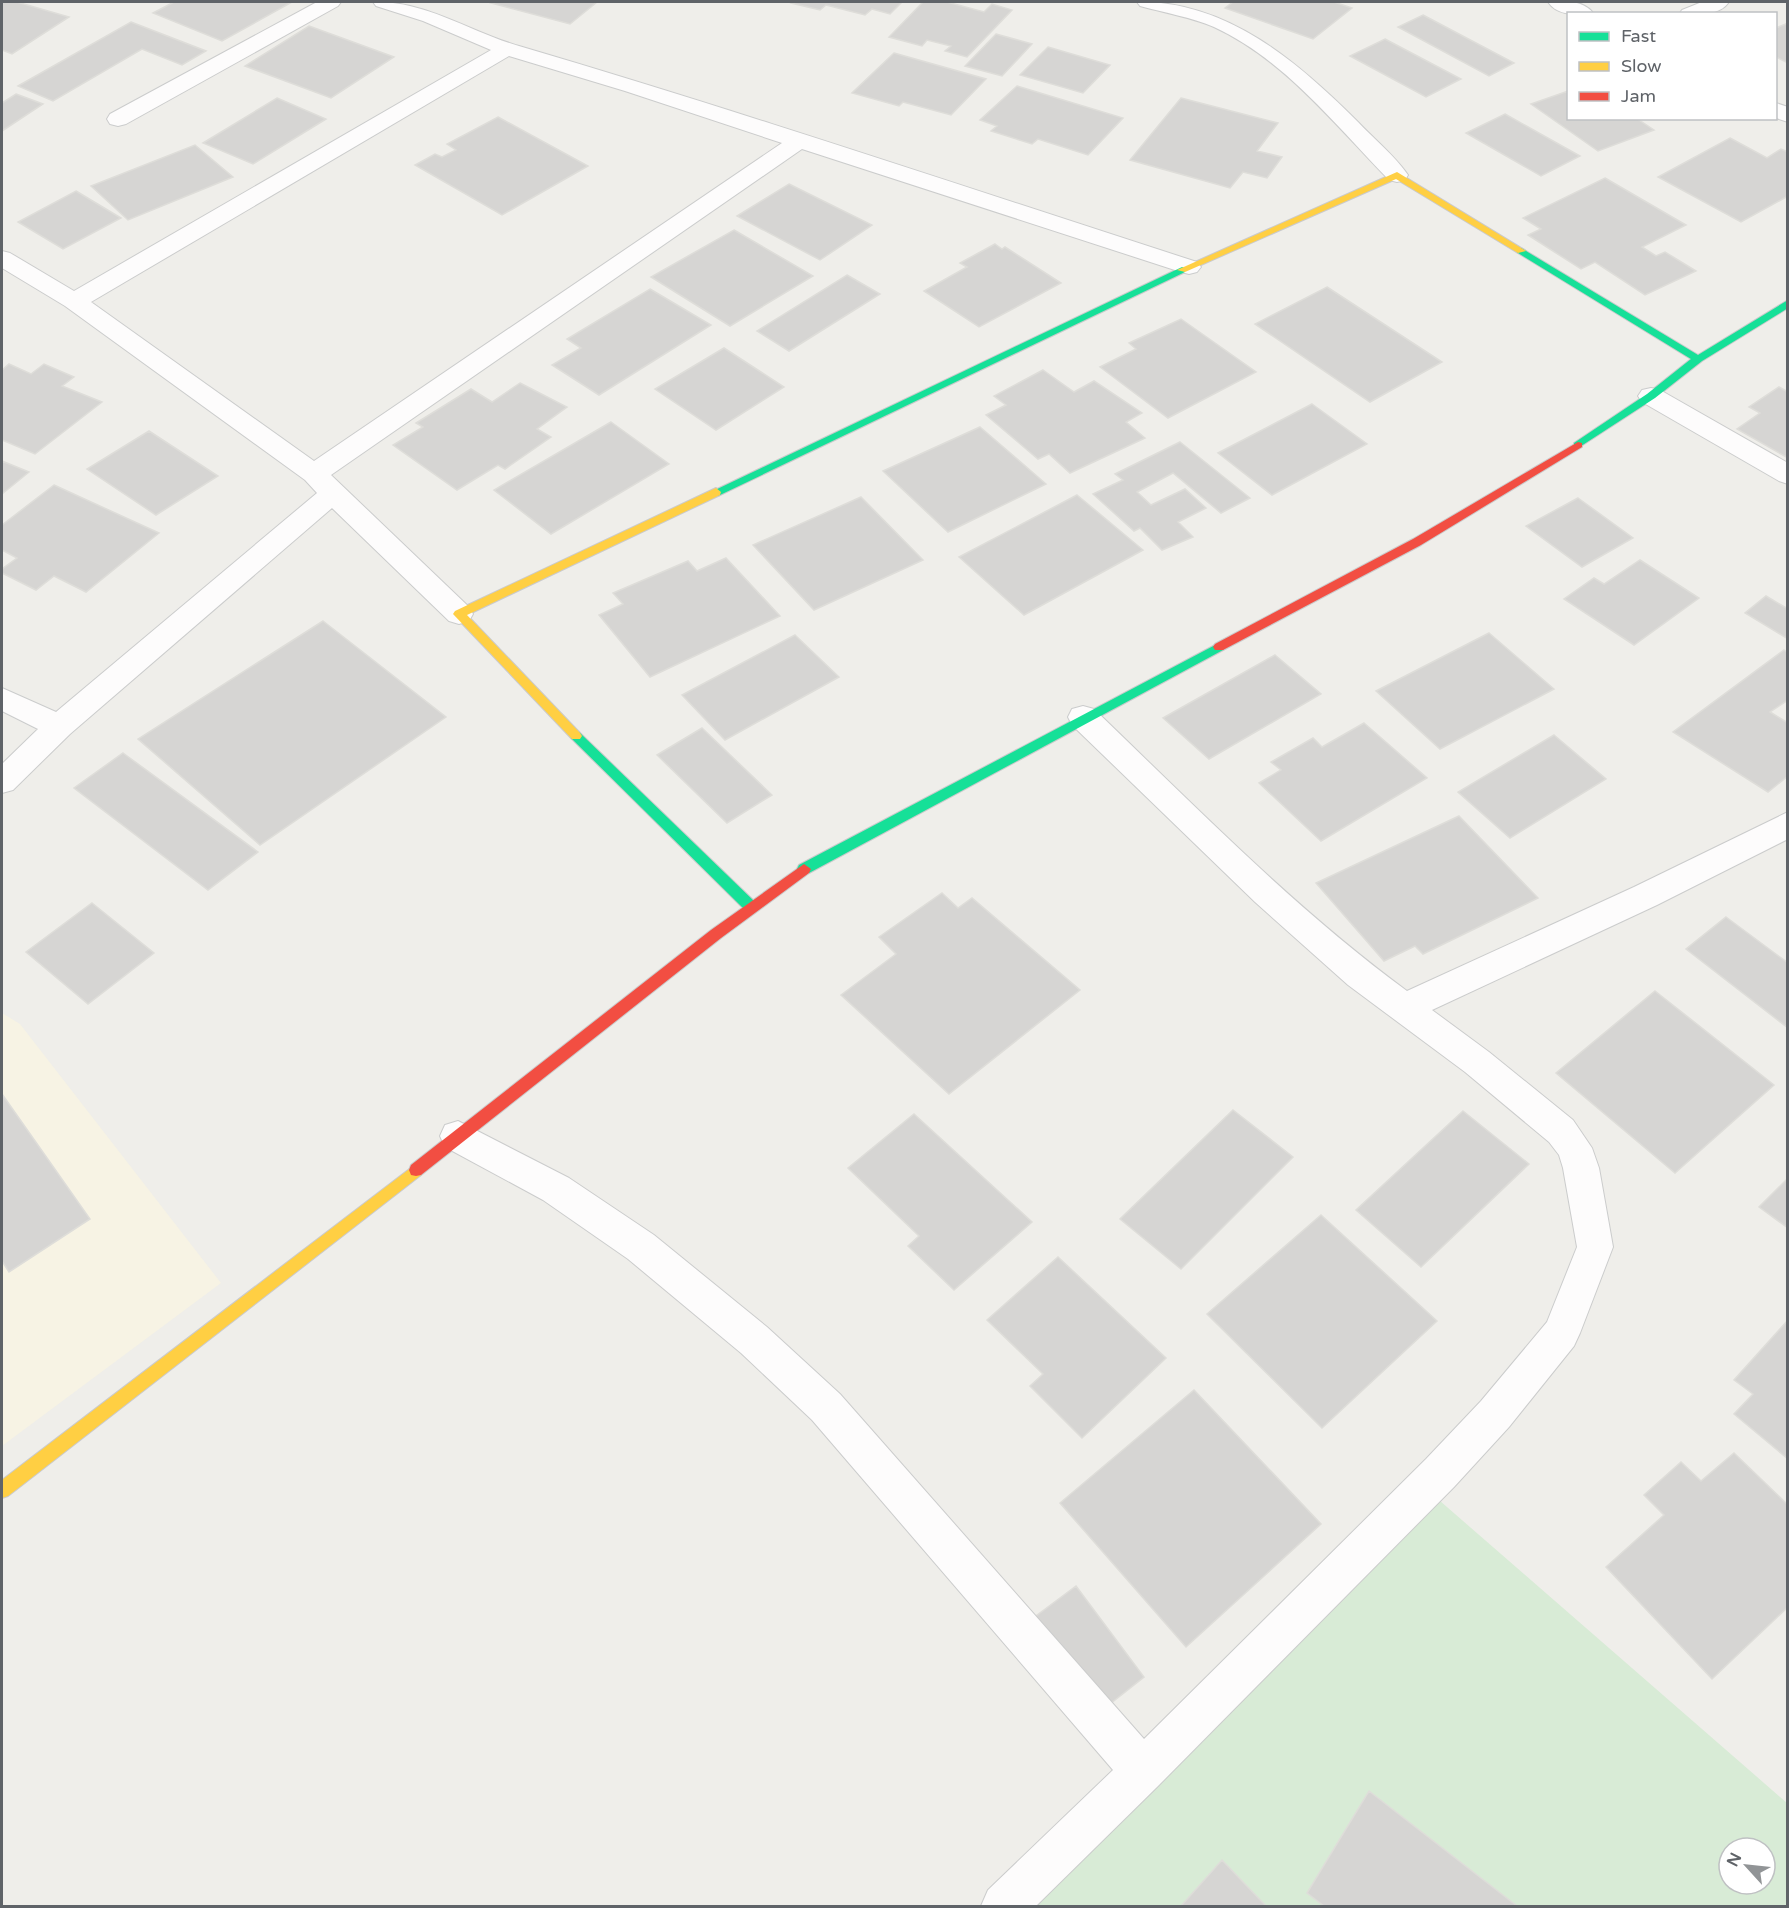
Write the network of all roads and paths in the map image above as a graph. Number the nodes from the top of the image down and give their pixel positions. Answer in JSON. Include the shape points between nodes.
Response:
{"nodes":[{"id":1,"x":331,"y":2,"type":"edge"},
{"id":2,"x":383,"y":2,"type":"edge"},
{"id":3,"x":449,"y":2,"type":"edge"},
{"id":4,"x":1147,"y":2,"type":"edge"},
{"id":5,"x":1558,"y":2,"type":"edge"},
{"id":6,"x":1719,"y":2,"type":"edge"},
{"id":7,"x":1580,"y":12,"type":"edge"},
{"id":8,"x":1694,"y":12,"type":"edge"},
{"id":9,"x":430,"y":17,"type":"junction"},
{"id":10,"x":507,"y":49,"type":"junction"},
{"id":11,"x":118,"y":119,"type":"dead end"},
{"id":12,"x":799,"y":141,"type":"junction"},
{"id":13,"x":1396,"y":176,"type":"junction"},
{"id":14,"x":2,"y":258,"type":"edge"},
{"id":15,"x":1189,"y":267,"type":"junction"},
{"id":16,"x":74,"y":302,"type":"junction"},
{"id":17,"x":1788,"y":303,"type":"edge"},
{"id":18,"x":1698,"y":359,"type":"junction"},
{"id":19,"x":1651,"y":396,"type":"junction"},
{"id":20,"x":1788,"y":475,"type":"edge"},
{"id":21,"x":323,"y":484,"type":"junction"},
{"id":22,"x":459,"y":614,"type":"junction"},
{"id":23,"x":2,"y":699,"type":"edge"},
{"id":24,"x":1083,"y":717,"type":"junction"},
{"id":25,"x":59,"y":726,"type":"junction"},
{"id":26,"x":2,"y":782,"type":"edge"},
{"id":27,"x":1788,"y":824,"type":"edge"},
{"id":28,"x":750,"y":906,"type":"junction"},
{"id":29,"x":1404,"y":1008,"type":"junction"},
{"id":30,"x":458,"y":1136,"type":"junction"},
{"id":31,"x":2,"y":1490,"type":"edge"},
{"id":32,"x":1143,"y":1771,"type":"junction"},
{"id":33,"x":1004,"y":1906,"type":"edge"}],
"edges":[{"from":1,"to":11,"type":"street"},
{"from":2,"to":9,"type":"street"},
{"from":3,"to":9,"type":"street"},
{"from":4,"to":13,"type":"street","via":[[1213,19],[1244,35],[1307,85]]},
{"from":5,"to":7,"type":"street"},
{"from":6,"to":8,"type":"street"},
{"from":9,"to":10,"type":"street"},
{"from":10,"to":12,"type":"street"},
{"from":10,"to":16,"type":"street"},
{"from":12,"to":15,"type":"street"},
{"from":12,"to":21,"type":"street"},
{"from":13,"to":15,"type":"street"},
{"from":13,"to":18,"type":"street"},
{"from":14,"to":16,"type":"street"},
{"from":15,"to":22,"type":"street"},
{"from":16,"to":21,"type":"street"},
{"from":17,"to":18,"type":"street"},
{"from":18,"to":19,"type":"street"},
{"from":19,"to":20,"type":"street"},
{"from":19,"to":24,"type":"street","via":[[1562,456],[1417,542]]},
{"from":21,"to":22,"type":"street"},
{"from":21,"to":25,"type":"street"},
{"from":22,"to":28,"type":"street"},
{"from":23,"to":25,"type":"street"},
{"from":24,"to":28,"type":"street","via":[[815,861]]},
{"from":24,"to":29,"type":"street","via":[[1266,893]]},
{"from":25,"to":26,"type":"street"},
{"from":27,"to":29,"type":"street","via":[[1716,864]]},
{"from":28,"to":30,"type":"street"},
{"from":29,"to":32,"type":"street","via":[[1561,1131],[1574,1148],[1581,1168],[1595,1247],[1561,1333],[1495,1414]]},
{"from":30,"to":31,"type":"street"},
{"from":30,"to":32,"type":"street","via":[[556,1189],[641,1247],[754,1340],[826,1407]]},
{"from":32,"to":33,"type":"street"}]}
